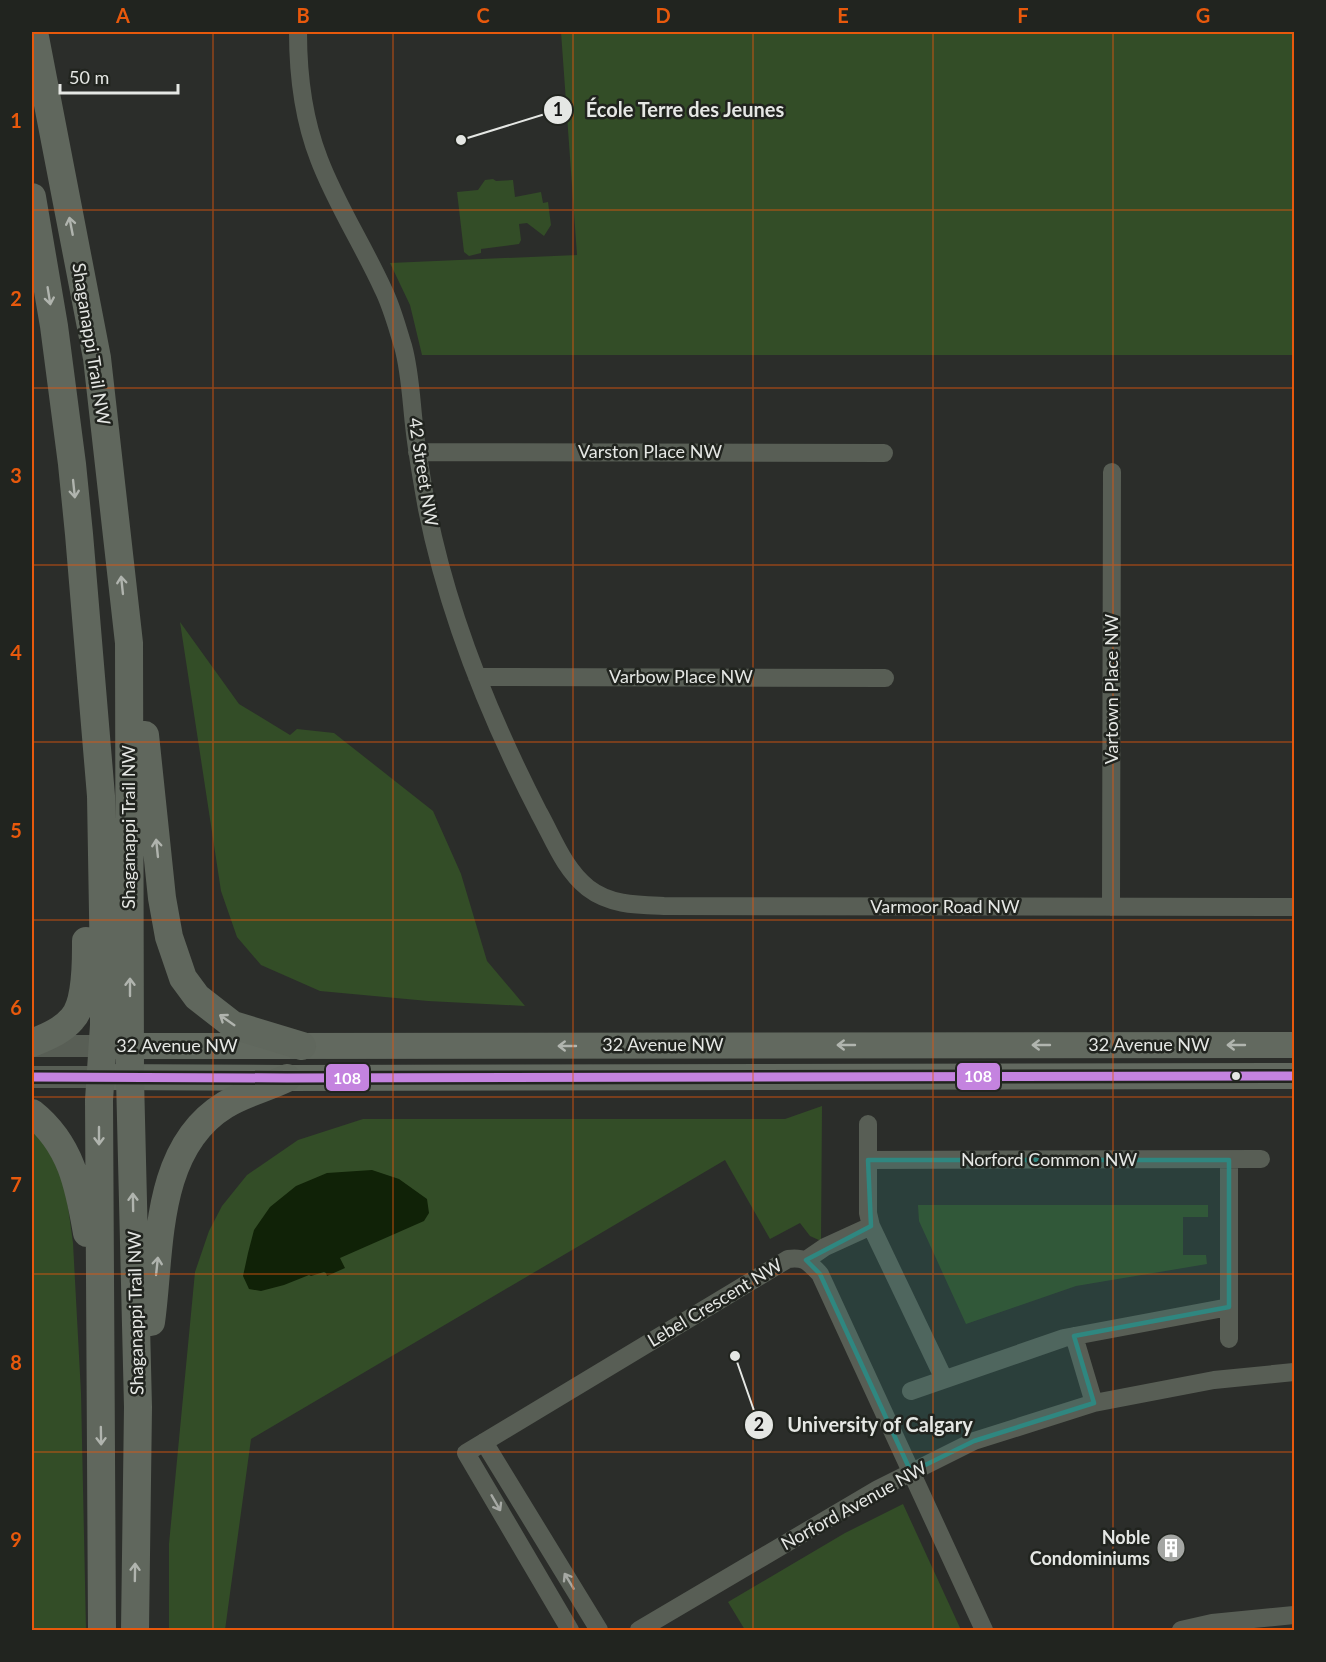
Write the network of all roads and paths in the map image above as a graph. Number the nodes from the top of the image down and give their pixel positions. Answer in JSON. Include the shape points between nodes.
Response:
{"nodes":[{"id":1,"x":34,"y":32,"type":"edge"},
{"id":2,"x":298,"y":32,"type":"edge"},
{"id":3,"x":32,"y":197,"type":"edge"},
{"id":4,"x":417,"y":452,"type":"junction"},
{"id":5,"x":884,"y":453,"type":"dead end"},
{"id":6,"x":1112,"y":472,"type":"dead end"},
{"id":7,"x":129,"y":643,"type":"junction"},
{"id":8,"x":477,"y":677,"type":"junction"},
{"id":9,"x":885,"y":678,"type":"dead end"},
{"id":10,"x":92,"y":701,"type":"junction"},
{"id":11,"x":597,"y":894,"type":"joint"},
{"id":12,"x":1111,"y":907,"type":"junction"},
{"id":13,"x":1294,"y":907,"type":"edge"},
{"id":14,"x":32,"y":1045,"type":"edge"},
{"id":15,"x":1294,"y":1045,"type":"edge"},
{"id":16,"x":116,"y":1046,"type":"junction"},
{"id":17,"x":302,"y":1046,"type":"junction"},
{"id":18,"x":1294,"y":1076,"type":"edge"},
{"id":19,"x":32,"y":1077,"type":"edge"},
{"id":20,"x":100,"y":1077,"type":"junction"},
{"id":21,"x":130,"y":1078,"type":"junction"},
{"id":22,"x":287,"y":1078,"type":"junction"},
{"id":23,"x":32,"y":1113,"type":"edge"},
{"id":24,"x":868,"y":1124,"type":"dead end"},
{"id":25,"x":1229,"y":1160,"type":"junction"},
{"id":26,"x":1261,"y":1160,"type":"dead end"},
{"id":27,"x":868,"y":1161,"type":"junction"},
{"id":28,"x":871,"y":1226,"type":"junction"},
{"id":29,"x":806,"y":1260,"type":"junction"},
{"id":30,"x":1229,"y":1306,"type":"junction"},
{"id":31,"x":1074,"y":1336,"type":"junction"},
{"id":32,"x":1229,"y":1339,"type":"dead end"},
{"id":33,"x":1294,"y":1372,"type":"edge"},
{"id":34,"x":100,"y":1377,"type":"junction"},
{"id":35,"x":944,"y":1379,"type":"junction"},
{"id":36,"x":911,"y":1391,"type":"dead end"},
{"id":37,"x":1094,"y":1402,"type":"junction"},
{"id":38,"x":138,"y":1407,"type":"junction"},
{"id":39,"x":484,"y":1442,"type":"junction"},
{"id":40,"x":911,"y":1472,"type":"junction"},
{"id":41,"x":1294,"y":1615,"type":"edge"},
{"id":42,"x":102,"y":1630,"type":"edge"},
{"id":43,"x":135,"y":1630,"type":"edge"},
{"id":44,"x":570,"y":1630,"type":"edge"},
{"id":45,"x":599,"y":1630,"type":"edge"},
{"id":46,"x":639,"y":1630,"type":"edge"},
{"id":47,"x":984,"y":1630,"type":"edge"},
{"id":48,"x":1181,"y":1630,"type":"edge"}],
"edges":[{"from":7,"to":1,"type":"main road","name":"Shaganappi Trail NW","one_way":true,"via":[[97,358]]},
{"from":2,"to":4,"type":"street","name":"42 Street NW","via":[[302,95],[313,142],[328,181],[384,291],[404,349]]},
{"from":3,"to":10,"type":"main road","name":"Shaganappi Trail NW","one_way":true,"via":[[72,464]]},
{"from":4,"to":5,"type":"street","name":"Varston Place NW"},
{"from":4,"to":8,"type":"street","name":"42 Street NW","via":[[427,510],[456,622]]},
{"from":6,"to":12,"type":"street","name":"Vartown Place NW"},
{"from":16,"to":7,"type":"main road","name":"Shaganappi Trail NW","one_way":true},
{"from":17,"to":7,"type":"main road","one_way":true,"via":[[233,1025],[196,997],[183,978],[169,937],[162,898],[137,660]]},
{"from":8,"to":9,"type":"street","name":"Varbow Place NW"},
{"from":8,"to":11,"type":"street","name":"42 Street NW","via":[[490,712],[564,861]]},
{"from":10,"to":14,"type":"main road","via":[[81,727],[86,962],[80,1006],[59,1030]]},
{"from":10,"to":16,"type":"main road","name":"Shaganappi Trail NW","via":[[101,795],[104,971]]},
{"from":11,"to":12,"type":"street","name":"Varmoor Road NW","via":[[618,903],[664,906]]},
{"from":12,"to":13,"type":"street","name":"Varmoor Road NW"},
{"from":14,"to":16,"type":"street","name":"32 Avenue NW"},
{"from":15,"to":17,"type":"main road","name":"32 Avenue NW","one_way":true},
{"from":16,"to":17,"type":"main road","name":"32 Avenue NW"},
{"from":16,"to":20,"type":"main road","name":"Shaganappi Trail NW"},
{"from":16,"to":21,"type":"main road","name":"Shaganappi Trail NW"},
{"from":18,"to":22,"type":"main road","name":"32 Avenue NW"},
{"from":19,"to":20,"type":"street","name":"32 Avenue NW"},
{"from":20,"to":21,"type":"main road","name":"32 Avenue NW"},
{"from":20,"to":34,"type":"main road","name":"Shaganappi Trail NW","one_way":true},
{"from":21,"to":22,"type":"main road","name":"32 Avenue NW"},
{"from":38,"to":21,"type":"main road","name":"Shaganappi Trail NW","one_way":true},
{"from":38,"to":22,"type":"main road","one_way":true,"via":[[161,1221],[166,1194],[186,1145],[199,1127],[224,1106]]},
{"from":23,"to":34,"type":"main road","via":[[61,1144],[82,1202],[92,1347]]},
{"from":24,"to":27,"type":"street"},
{"from":25,"to":26,"type":"street","name":"Norford Common NW"},
{"from":25,"to":27,"type":"street","name":"Norford Common NW"},
{"from":25,"to":30,"type":"street"},
{"from":27,"to":28,"type":"street"},
{"from":28,"to":29,"type":"street"},
{"from":28,"to":35,"type":"street"},
{"from":29,"to":39,"type":"street","name":"Lebel Crescent NW","via":[[788,1259]]},
{"from":29,"to":40,"type":"street","name":"Lebel Crescent NW","via":[[820,1274]]},
{"from":30,"to":31,"type":"street"},
{"from":30,"to":32,"type":"street"},
{"from":31,"to":35,"type":"street"},
{"from":31,"to":37,"type":"street"},
{"from":33,"to":37,"type":"street","name":"Norford Avenue NW","via":[[1214,1380]]},
{"from":34,"to":42,"type":"main road","name":"Shaganappi Trail NW","one_way":true},
{"from":35,"to":36,"type":"street"},
{"from":37,"to":40,"type":"street","name":"Norford Avenue NW","via":[[974,1441]]},
{"from":43,"to":38,"type":"main road","name":"Shaganappi Trail NW","one_way":true},
{"from":39,"to":44,"type":"street","name":"Lebel Crescent NW","one_way":true,"via":[[466,1453]]},
{"from":45,"to":39,"type":"street","one_way":true},
{"from":40,"to":46,"type":"street","name":"Norford Avenue NW"},
{"from":40,"to":47,"type":"street","name":"Lebel Crescent NW"},
{"from":41,"to":48,"type":"street"}]}
